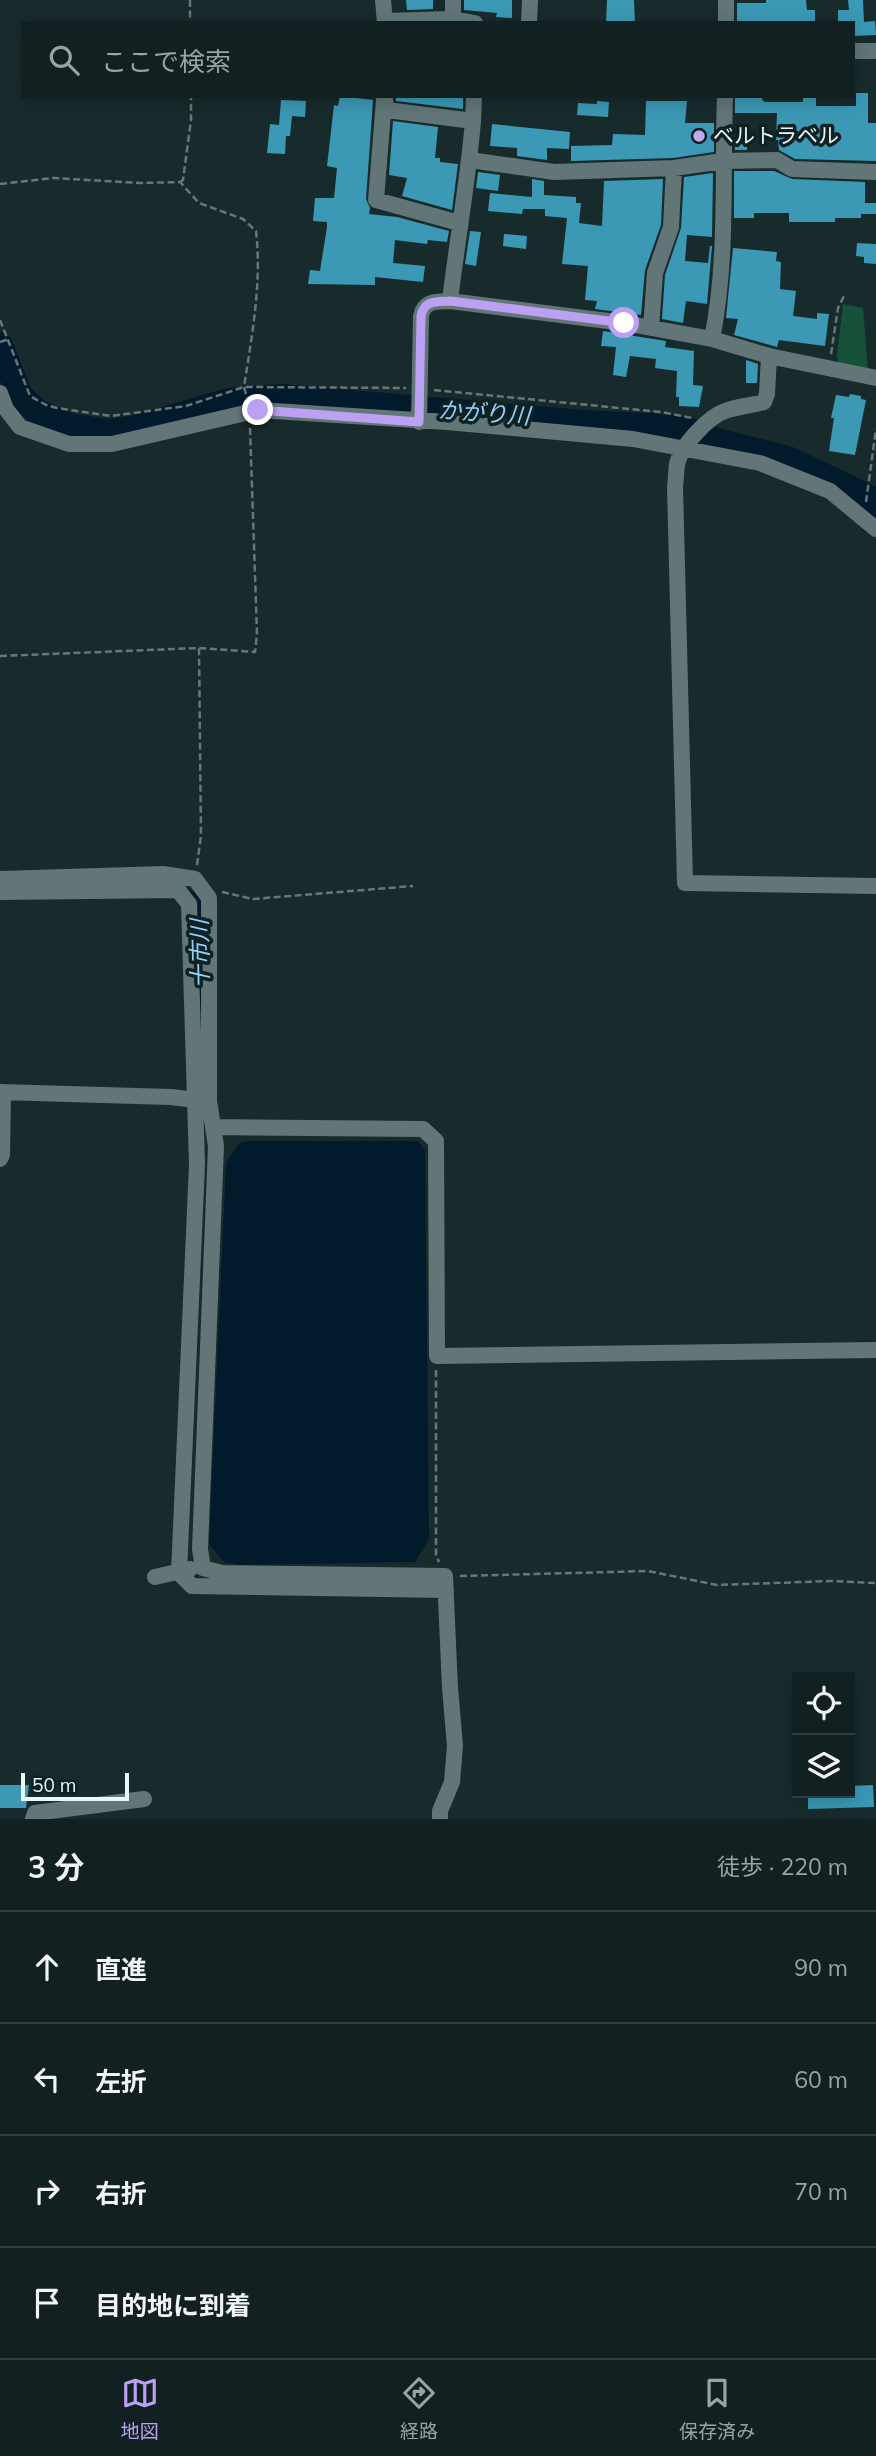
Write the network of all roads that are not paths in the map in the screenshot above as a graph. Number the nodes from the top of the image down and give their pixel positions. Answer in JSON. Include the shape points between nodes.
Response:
{"nodes":[{"id":1,"x":383,"y":0,"type":"edge"},
{"id":2,"x":453,"y":0,"type":"edge"},
{"id":3,"x":530,"y":0,"type":"edge"},
{"id":4,"x":726,"y":0,"type":"edge"},
{"id":5,"x":453,"y":19,"type":"junction"},
{"id":6,"x":385,"y":21,"type":"edge"},
{"id":7,"x":408,"y":21,"type":"edge"},
{"id":8,"x":464,"y":21,"type":"edge"},
{"id":9,"x":529,"y":21,"type":"edge"},
{"id":10,"x":726,"y":21,"type":"edge"},
{"id":11,"x":855,"y":51,"type":"edge"},
{"id":12,"x":876,"y":51,"type":"edge"},
{"id":13,"x":384,"y":98,"type":"edge"},
{"id":14,"x":384,"y":98,"type":"edge"},
{"id":15,"x":474,"y":98,"type":"edge"},
{"id":16,"x":725,"y":98,"type":"edge"},
{"id":17,"x":472,"y":121,"type":"junction"},
{"id":18,"x":470,"y":160,"type":"junction"},
{"id":19,"x":723,"y":161,"type":"junction"},
{"id":20,"x":674,"y":168,"type":"junction"},
{"id":21,"x":876,"y":172,"type":"edge"},
{"id":22,"x":459,"y":223,"type":"junction"},
{"id":23,"x":450,"y":301,"type":"junction"},
{"id":24,"x":651,"y":328,"type":"junction"},
{"id":25,"x":712,"y":339,"type":"junction"},
{"id":26,"x":769,"y":356,"type":"junction"},
{"id":27,"x":876,"y":377,"type":"edge"},
{"id":28,"x":0,"y":393,"type":"edge"},
{"id":29,"x":419,"y":422,"type":"junction"},
{"id":30,"x":684,"y":449,"type":"junction"},
{"id":31,"x":876,"y":529,"type":"edge"},
{"id":32,"x":0,"y":879,"type":"edge"},
{"id":33,"x":876,"y":886,"type":"edge"},
{"id":34,"x":0,"y":892,"type":"edge"},
{"id":35,"x":2,"y":1092,"type":"edge"},
{"id":36,"x":201,"y":1100,"type":"junction"},
{"id":37,"x":213,"y":1127,"type":"junction"},
{"id":38,"x":0,"y":1159,"type":"edge"},
{"id":39,"x":876,"y":1350,"type":"edge"},
{"id":40,"x":203,"y":1569,"type":"junction"},
{"id":41,"x":179,"y":1570,"type":"junction"},
{"id":42,"x":155,"y":1577,"type":"dead end"},
{"id":43,"x":445,"y":1583,"type":"junction"},
{"id":44,"x":144,"y":1799,"type":"dead end"},
{"id":45,"x":33,"y":1819,"type":"edge"},
{"id":46,"x":440,"y":1819,"type":"edge"}],
"edges":[{"from":1,"to":6,"type":"street"},
{"from":2,"to":5,"type":"street"},
{"from":3,"to":9,"type":"street"},
{"from":4,"to":10,"type":"street"},
{"from":5,"to":7,"type":"street"},
{"from":5,"to":8,"type":"street"},
{"from":11,"to":12,"type":"street"},
{"from":13,"to":17,"type":"street","via":[[387,110]]},
{"from":14,"to":22,"type":"street","via":[[376,200]]},
{"from":15,"to":17,"type":"street"},
{"from":16,"to":19,"type":"street"},
{"from":17,"to":18,"type":"street"},
{"from":18,"to":20,"type":"street","via":[[554,172]]},
{"from":18,"to":22,"type":"street"},
{"from":19,"to":20,"type":"street"},
{"from":19,"to":21,"type":"street","via":[[778,160],[792,169]]},
{"from":19,"to":25,"type":"street","via":[[724,241]]},
{"from":20,"to":24,"type":"street","via":[[671,227],[655,273]]},
{"from":22,"to":23,"type":"street"},
{"from":23,"to":24,"type":"street"},
{"from":23,"to":29,"type":"street","via":[[429,302],[422,308]]},
{"from":24,"to":25,"type":"street"},
{"from":25,"to":26,"type":"street"},
{"from":26,"to":27,"type":"street"},
{"from":26,"to":30,"type":"street","via":[[764,402],[726,410],[708,420]]},
{"from":28,"to":29,"type":"street","via":[[20,427],[69,444],[112,444],[258,410]]},
{"from":29,"to":30,"type":"street","via":[[634,439]]},
{"from":30,"to":31,"type":"street","via":[[760,463],[830,491]]},
{"from":30,"to":33,"type":"street","via":[[675,487],[685,883]]},
{"from":32,"to":36,"type":"street","via":[[163,874],[199,884],[209,898]]},
{"from":34,"to":36,"type":"street","via":[[178,890],[188,904]]},
{"from":35,"to":36,"type":"street"},
{"from":35,"to":38,"type":"street"},
{"from":36,"to":37,"type":"street"},
{"from":36,"to":41,"type":"street"},
{"from":37,"to":39,"type":"street","via":[[423,1129],[436,1141],[437,1356]]},
{"from":37,"to":40,"type":"street"},
{"from":40,"to":41,"type":"street"},
{"from":40,"to":43,"type":"street"},
{"from":41,"to":42,"type":"street"},
{"from":41,"to":43,"type":"street","via":[[192,1586]]},
{"from":43,"to":46,"type":"street","via":[[455,1746],[452,1782]]},
{"from":44,"to":45,"type":"street","via":[[35,1813]]}]}
